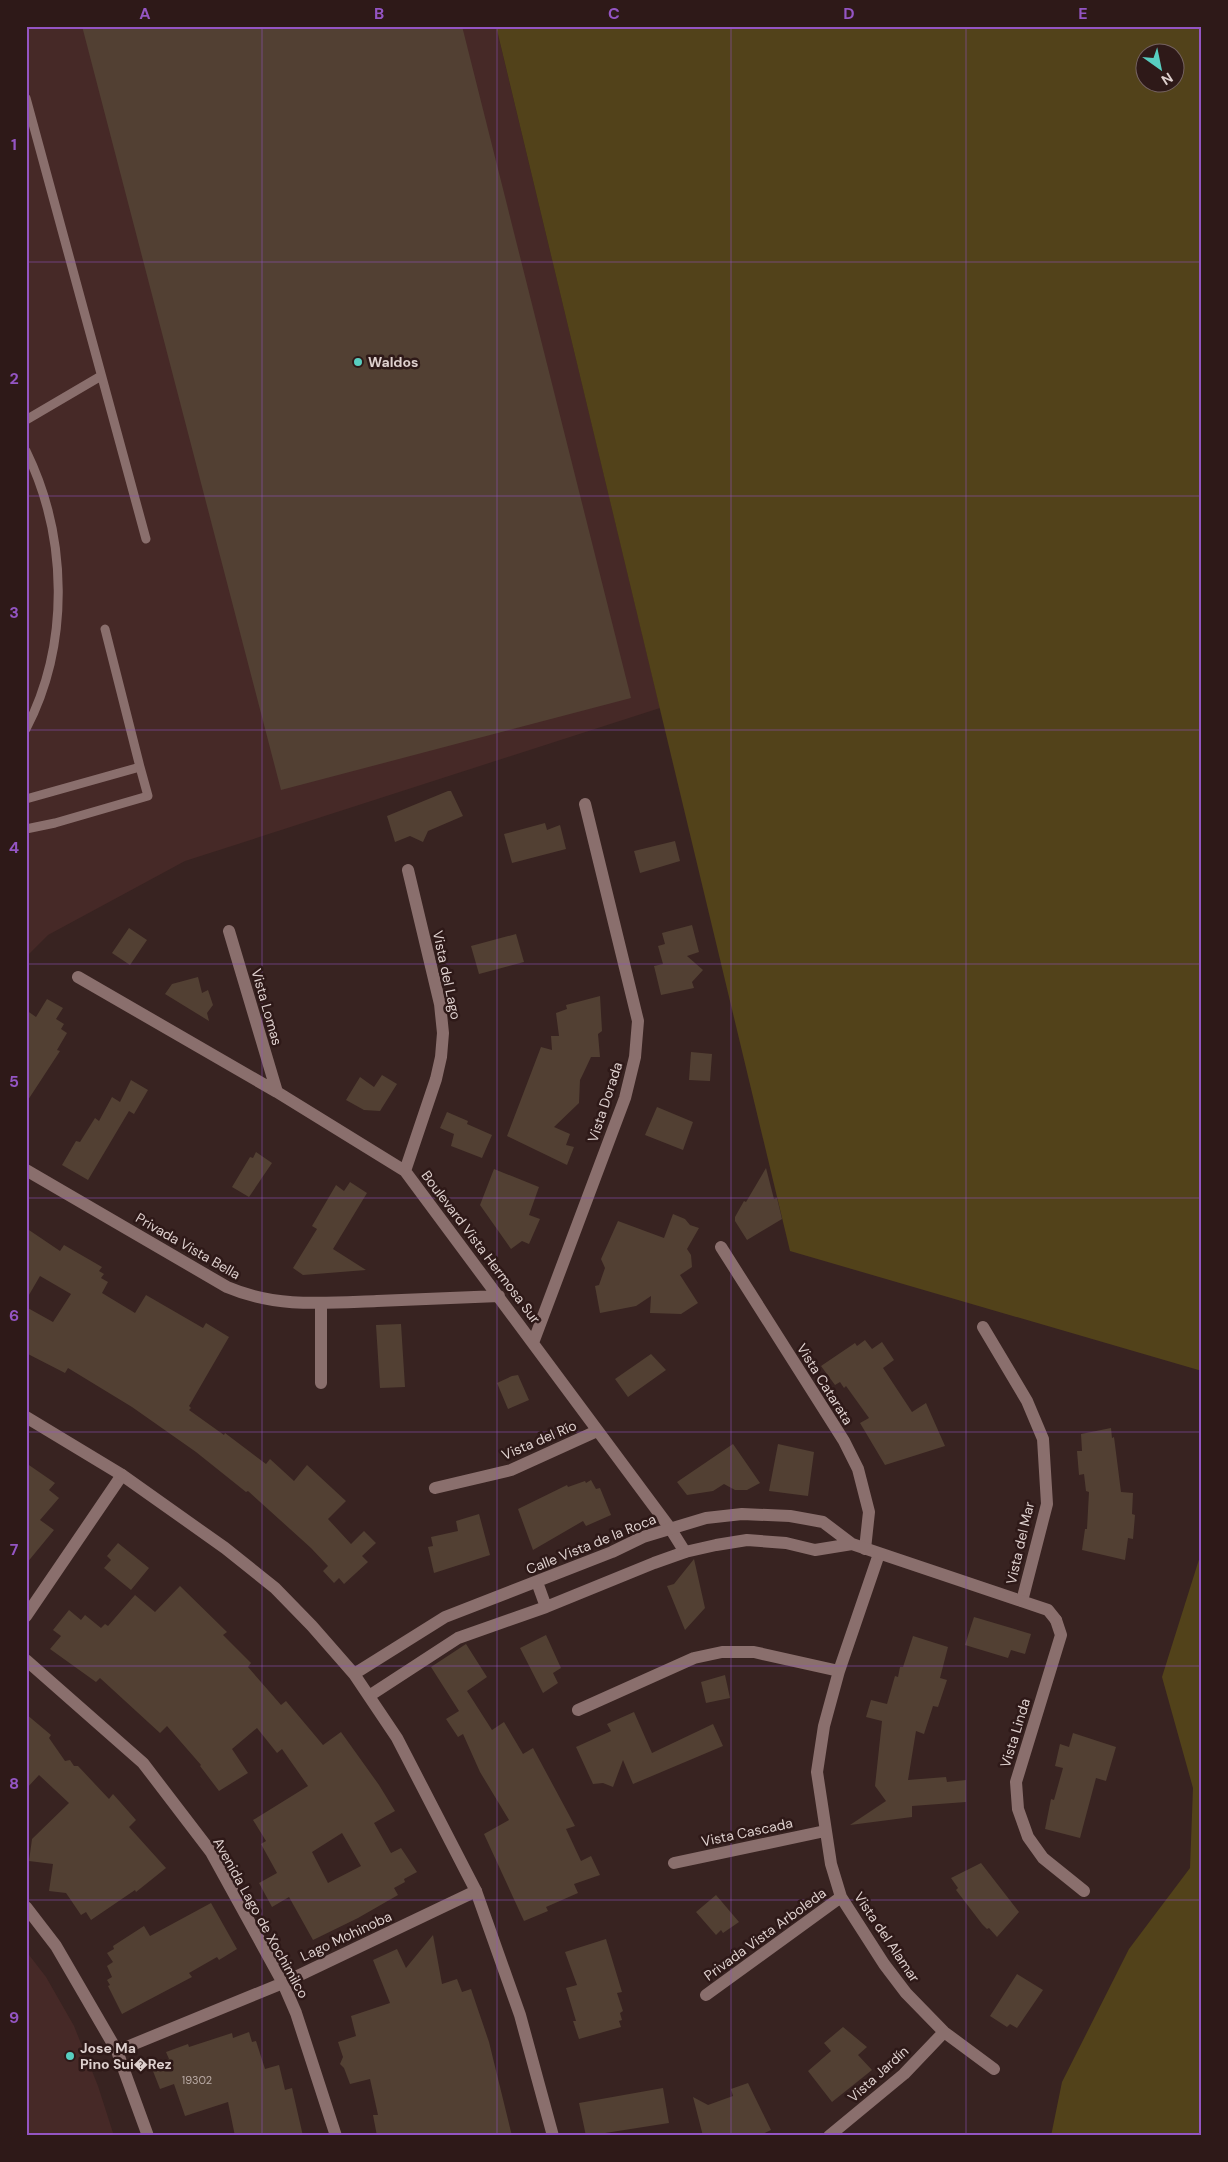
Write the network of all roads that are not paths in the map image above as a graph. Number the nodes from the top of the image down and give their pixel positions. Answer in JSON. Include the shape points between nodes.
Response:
{"nodes":[{"id":1,"x":26,"y":98,"type":"edge"},
{"id":2,"x":101,"y":376,"type":"junction"},
{"id":3,"x":26,"y":420,"type":"edge"},
{"id":4,"x":26,"y":451,"type":"edge"},
{"id":5,"x":146,"y":539,"type":"dead end"},
{"id":6,"x":105,"y":629,"type":"dead end"},
{"id":7,"x":26,"y":730,"type":"edge"},
{"id":8,"x":140,"y":767,"type":"junction"},
{"id":9,"x":26,"y":799,"type":"edge"},
{"id":10,"x":585,"y":804,"type":"dead end"},
{"id":11,"x":26,"y":829,"type":"edge"},
{"id":12,"x":408,"y":870,"type":"dead end"},
{"id":13,"x":229,"y":931,"type":"dead end"},
{"id":14,"x":78,"y":977,"type":"dead end"},
{"id":15,"x":277,"y":1092,"type":"junction"},
{"id":16,"x":26,"y":1170,"type":"edge"},
{"id":17,"x":405,"y":1171,"type":"junction"},
{"id":18,"x":721,"y":1247,"type":"dead end"},
{"id":19,"x":499,"y":1296,"type":"junction"},
{"id":20,"x":321,"y":1303,"type":"junction"},
{"id":21,"x":983,"y":1327,"type":"dead end"},
{"id":22,"x":533,"y":1342,"type":"junction"},
{"id":23,"x":321,"y":1383,"type":"dead end"},
{"id":24,"x":26,"y":1417,"type":"edge"},
{"id":25,"x":597,"y":1431,"type":"junction"},
{"id":26,"x":122,"y":1475,"type":"junction"},
{"id":27,"x":435,"y":1488,"type":"dead end"},
{"id":28,"x":670,"y":1528,"type":"junction"},
{"id":29,"x":852,"y":1544,"type":"junction"},
{"id":30,"x":865,"y":1548,"type":"junction"},
{"id":31,"x":685,"y":1552,"type":"junction"},
{"id":32,"x":879,"y":1554,"type":"junction"},
{"id":33,"x":537,"y":1582,"type":"junction"},
{"id":34,"x":1022,"y":1601,"type":"junction"},
{"id":35,"x":546,"y":1608,"type":"junction"},
{"id":36,"x":26,"y":1616,"type":"edge"},
{"id":37,"x":1056,"y":1620,"type":"joint"},
{"id":38,"x":26,"y":1660,"type":"edge"},
{"id":39,"x":840,"y":1671,"type":"junction"},
{"id":40,"x":354,"y":1674,"type":"junction"},
{"id":41,"x":368,"y":1696,"type":"junction"},
{"id":42,"x":578,"y":1710,"type":"dead end"},
{"id":43,"x":825,"y":1831,"type":"junction"},
{"id":44,"x":674,"y":1863,"type":"dead end"},
{"id":45,"x":476,"y":1891,"type":"junction"},
{"id":46,"x":1084,"y":1891,"type":"dead end"},
{"id":47,"x":841,"y":1897,"type":"junction"},
{"id":48,"x":26,"y":1907,"type":"edge"},
{"id":49,"x":283,"y":1983,"type":"junction"},
{"id":50,"x":706,"y":1995,"type":"dead end"},
{"id":51,"x":944,"y":2032,"type":"junction"},
{"id":52,"x":117,"y":2051,"type":"junction"},
{"id":53,"x":994,"y":2068,"type":"dead end"},
{"id":54,"x":148,"y":2136,"type":"edge"},
{"id":55,"x":336,"y":2136,"type":"edge"},
{"id":56,"x":553,"y":2136,"type":"edge"},
{"id":57,"x":828,"y":2136,"type":"edge"}],
"edges":[{"from":1,"to":2,"type":"lane"},
{"from":2,"to":3,"type":"lane"},
{"from":2,"to":5,"type":"lane"},
{"from":4,"to":7,"type":"lane","via":[[45,498],[55,540],[58,616],[44,686]]},
{"from":6,"to":8,"type":"lane"},
{"from":8,"to":9,"type":"lane"},
{"from":8,"to":11,"type":"lane","via":[[148,796],[55,824]]},
{"from":10,"to":22,"type":"street","name":"Vista Dorada","via":[[638,1021],[635,1056],[625,1098]]},
{"from":12,"to":17,"type":"street","name":"Vista del Lago","via":[[440,1004],[443,1033],[436,1079]]},
{"from":13,"to":15,"type":"street","name":"Vista Lomas"},
{"from":14,"to":15,"type":"street","name":"Boulevard Vista Hermosa Sur"},
{"from":15,"to":17,"type":"street","name":"Boulevard Vista Hermosa Sur"},
{"from":16,"to":20,"type":"street","name":"Privada Vista Bella","via":[[227,1287],[268,1301]]},
{"from":17,"to":19,"type":"street","name":"Boulevard Vista Hermosa Sur"},
{"from":18,"to":30,"type":"street","name":"Vista Catarata","via":[[844,1441],[858,1469],[869,1512]]},
{"from":19,"to":20,"type":"street","name":"Privada Vista Bella"},
{"from":19,"to":22,"type":"street","name":"Boulevard Vista Hermosa Sur"},
{"from":20,"to":23,"type":"street"},
{"from":21,"to":34,"type":"street","name":"Vista del Mar","via":[[1028,1401],[1043,1439],[1047,1504]]},
{"from":22,"to":25,"type":"street","name":"Boulevard Vista Hermosa Sur"},
{"from":24,"to":26,"type":"street"},
{"from":25,"to":27,"type":"street","name":"Vista del Río","via":[[511,1470]]},
{"from":25,"to":28,"type":"street","name":"Boulevard Vista Hermosa Sur"},
{"from":26,"to":36,"type":"street"},
{"from":26,"to":40,"type":"street","via":[[275,1588]]},
{"from":28,"to":29,"type":"street","name":"Calle Vista de la Roca","via":[[706,1518],[742,1514],[790,1516],[823,1522]]},
{"from":28,"to":31,"type":"street","name":"Boulevard Vista Hermosa Sur"},
{"from":28,"to":33,"type":"street","name":"Calle Vista de la Roca"},
{"from":29,"to":30,"type":"street","name":"Calle Vista de la Roca"},
{"from":29,"to":31,"type":"street","name":"Calle Vista de la Roca","via":[[815,1550],[747,1540]]},
{"from":30,"to":32,"type":"street","name":"Calle Vista de la Roca"},
{"from":31,"to":35,"type":"street","name":"Calle Vista de la Roca"},
{"from":32,"to":34,"type":"street","name":"Calle Vista de la Roca"},
{"from":32,"to":39,"type":"street","name":"Vista del Alamar"},
{"from":33,"to":35,"type":"street"},
{"from":33,"to":40,"type":"street","name":"Calle Vista de la Roca","via":[[445,1617]]},
{"from":34,"to":37,"type":"street","name":"Calle Vista de la Roca","via":[[1048,1610]]},
{"from":35,"to":41,"type":"street","name":"Calle Vista de la Roca","via":[[458,1638]]},
{"from":37,"to":46,"type":"street","name":"Vista Linda","via":[[1061,1635],[1016,1782],[1018,1809],[1028,1837],[1043,1858]]},
{"from":38,"to":49,"type":"street","name":"Avenida Lago de Xochimilco","via":[[144,1763],[211,1852]]},
{"from":39,"to":42,"type":"street","via":[[754,1652],[722,1652],[694,1658]]},
{"from":39,"to":43,"type":"street","name":"Vista del Alamar","via":[[824,1726],[817,1772]]},
{"from":40,"to":41,"type":"street"},
{"from":41,"to":45,"type":"street","via":[[397,1738]]},
{"from":43,"to":44,"type":"street","name":"Vista Cascada"},
{"from":43,"to":47,"type":"street","name":"Vista del Alamar"},
{"from":45,"to":49,"type":"street","name":"Lago Mohinoba"},
{"from":45,"to":56,"type":"street","via":[[520,2015]]},
{"from":47,"to":50,"type":"street","name":"Privada Vista Arboleda"},
{"from":47,"to":51,"type":"street","name":"Vista del Alamar","via":[[906,1993]]},
{"from":48,"to":52,"type":"street","via":[[56,1946]]},
{"from":49,"to":52,"type":"street","name":"Lago Mohinoba"},
{"from":49,"to":55,"type":"street","name":"Avenida Lago de Xochimilco"},
{"from":51,"to":53,"type":"street","name":"Vista del Alamar"},
{"from":51,"to":57,"type":"street","name":"Vista Jardín","via":[[904,2074]]},
{"from":52,"to":54,"type":"street"}]}
